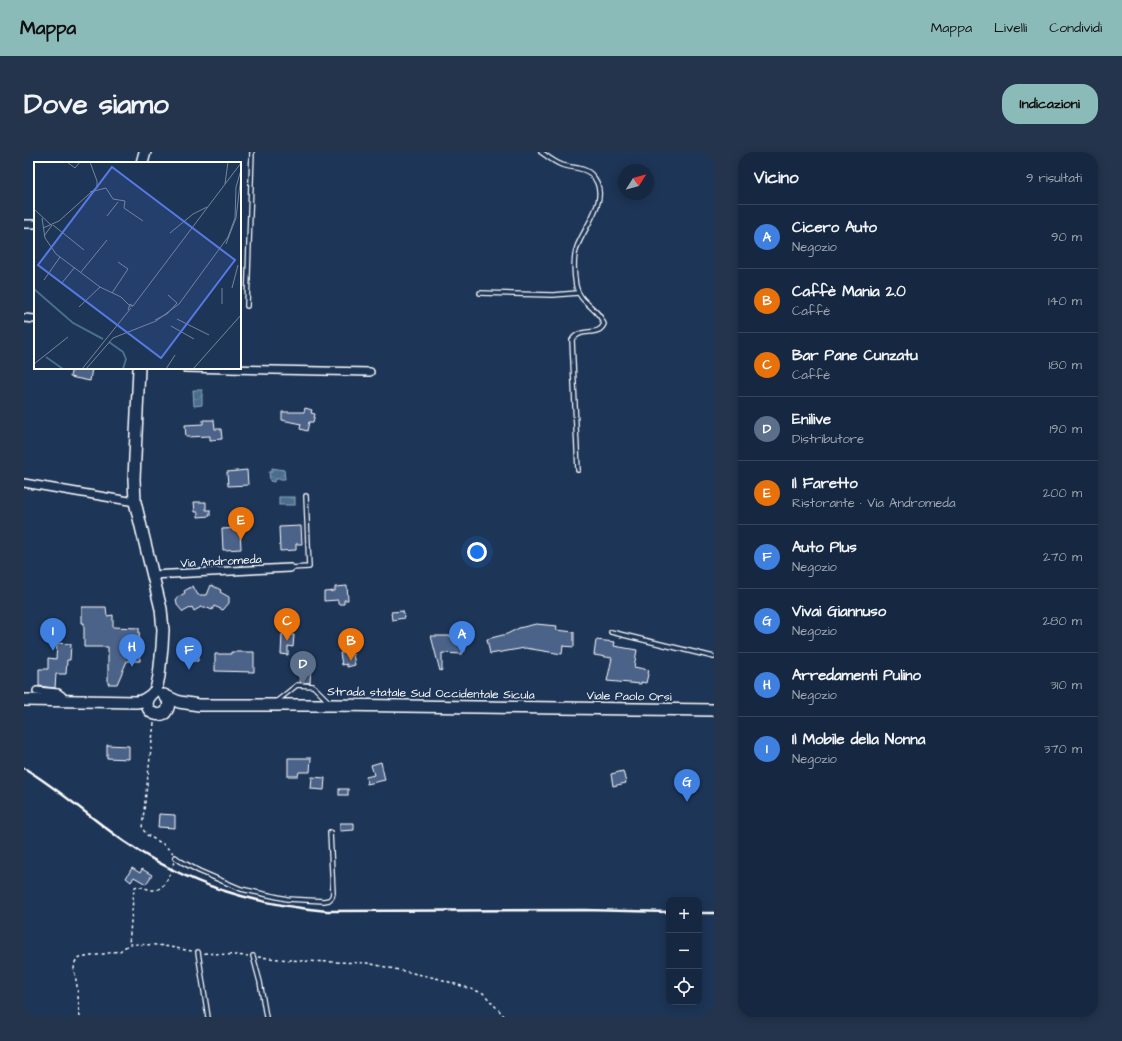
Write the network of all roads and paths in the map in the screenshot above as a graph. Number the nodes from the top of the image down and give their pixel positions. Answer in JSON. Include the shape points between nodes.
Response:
{"nodes":[{"id":1,"x":145,"y":152,"type":"edge"},
{"id":2,"x":252,"y":152,"type":"edge"},
{"id":3,"x":541,"y":152,"type":"edge"},
{"id":4,"x":142,"y":162,"type":"edge"},
{"id":5,"x":480,"y":293,"type":"dead end"},
{"id":6,"x":578,"y":293,"type":"junction"},
{"id":7,"x":247,"y":306,"type":"dead end"},
{"id":8,"x":24,"y":318,"type":"edge"},
{"id":9,"x":34,"y":319,"type":"edge"},
{"id":10,"x":139,"y":369,"type":"edge"},
{"id":11,"x":231,"y":369,"type":"edge"},
{"id":12,"x":370,"y":372,"type":"dead end"},
{"id":13,"x":578,"y":470,"type":"dead end"},
{"id":14,"x":24,"y":483,"type":"edge"},
{"id":15,"x":306,"y":496,"type":"dead end"},
{"id":16,"x":135,"y":502,"type":"junction"},
{"id":17,"x":290,"y":568,"type":"joint"},
{"id":18,"x":152,"y":575,"type":"junction"},
{"id":19,"x":611,"y":632,"type":"dead end"},
{"id":20,"x":714,"y":657,"type":"edge"},
{"id":21,"x":159,"y":676,"type":"junction"},
{"id":22,"x":37,"y":691,"type":"dead end"},
{"id":23,"x":151,"y":695,"type":"junction"},
{"id":24,"x":165,"y":696,"type":"junction"},
{"id":25,"x":24,"y":700,"type":"edge"},
{"id":26,"x":63,"y":700,"type":"junction"},
{"id":27,"x":122,"y":703,"type":"junction"},
{"id":28,"x":199,"y":704,"type":"junction"},
{"id":29,"x":274,"y":704,"type":"junction"},
{"id":30,"x":331,"y":705,"type":"junction"},
{"id":31,"x":544,"y":708,"type":"joint"},
{"id":32,"x":714,"y":710,"type":"edge"},
{"id":33,"x":157,"y":713,"type":"junction"},
{"id":34,"x":330,"y":832,"type":"dead end"},
{"id":35,"x":175,"y":857,"type":"junction"},
{"id":36,"x":129,"y":944,"type":"junction"},
{"id":37,"x":198,"y":952,"type":"junction"},
{"id":38,"x":253,"y":956,"type":"junction"},
{"id":39,"x":80,"y":1017,"type":"edge"},
{"id":40,"x":208,"y":1017,"type":"edge"},
{"id":41,"x":266,"y":1017,"type":"edge"},
{"id":42,"x":506,"y":1017,"type":"edge"}],
"edges":[{"from":1,"to":4,"type":"main road"},
{"from":2,"to":7,"type":"lane"},
{"from":3,"to":6,"type":"lane","via":[[562,165],[586,171],[596,182],[598,204],[576,247],[574,263]]},
{"from":5,"to":6,"type":"lane"},
{"from":6,"to":13,"type":"lane","via":[[601,317],[604,324],[599,331],[580,332],[572,340]]},
{"from":8,"to":9,"type":"street"},
{"from":10,"to":16,"type":"main road"},
{"from":11,"to":12,"type":"street"},
{"from":14,"to":16,"type":"street"},
{"from":15,"to":17,"type":"lane","via":[[309,567]]},
{"from":16,"to":18,"type":"main road"},
{"from":17,"to":18,"type":"street","name":"Via Andromeda"},
{"from":18,"to":21,"type":"main road","via":[[163,630]]},
{"from":19,"to":20,"type":"lane"},
{"from":21,"to":23,"type":"main road","via":[[156,690]]},
{"from":21,"to":24,"type":"main road"},
{"from":22,"to":26,"type":"street","via":[[58,693]]},
{"from":23,"to":24,"type":"main road","via":[[157,693]]},
{"from":23,"to":27,"type":"main road","via":[[142,701]]},
{"from":23,"to":33,"type":"main road","via":[[147,704]]},
{"from":24,"to":28,"type":"main road","via":[[179,702]]},
{"from":24,"to":33,"type":"main road","via":[[169,704],[168,709]]},
{"from":25,"to":26,"type":"main road"},
{"from":26,"to":27,"type":"main road"},
{"from":27,"to":33,"type":"main road"},
{"from":28,"to":29,"type":"main road","name":"Strada statale Sud Occidentale Sicula"},
{"from":28,"to":33,"type":"main road"},
{"from":29,"to":30,"type":"main road","name":"Strada statale Sud Occidentale Sicula"},
{"from":29,"to":30,"type":"lane","via":[[298,686],[313,686]]},
{"from":30,"to":31,"type":"main road","name":"Strada statale Sud Occidentale Sicula"},
{"from":31,"to":32,"type":"main road","name":"Viale Paolo Orsi"},
{"from":33,"to":35,"type":"path","via":[[142,828]]},
{"from":34,"to":35,"type":"lane","via":[[333,893],[329,900],[324,902],[287,899],[241,889],[193,868]]},
{"from":35,"to":36,"type":"path","via":[[164,884],[159,889],[137,886],[134,888]]},
{"from":36,"to":37,"type":"path","via":[[158,945]]},
{"from":36,"to":39,"type":"path","via":[[120,951],[80,958],[75,962]]},
{"from":37,"to":38,"type":"path"},
{"from":37,"to":40,"type":"lane"},
{"from":38,"to":41,"type":"lane"},
{"from":38,"to":42,"type":"path","via":[[301,961],[367,963],[440,979],[483,994]]}]}
